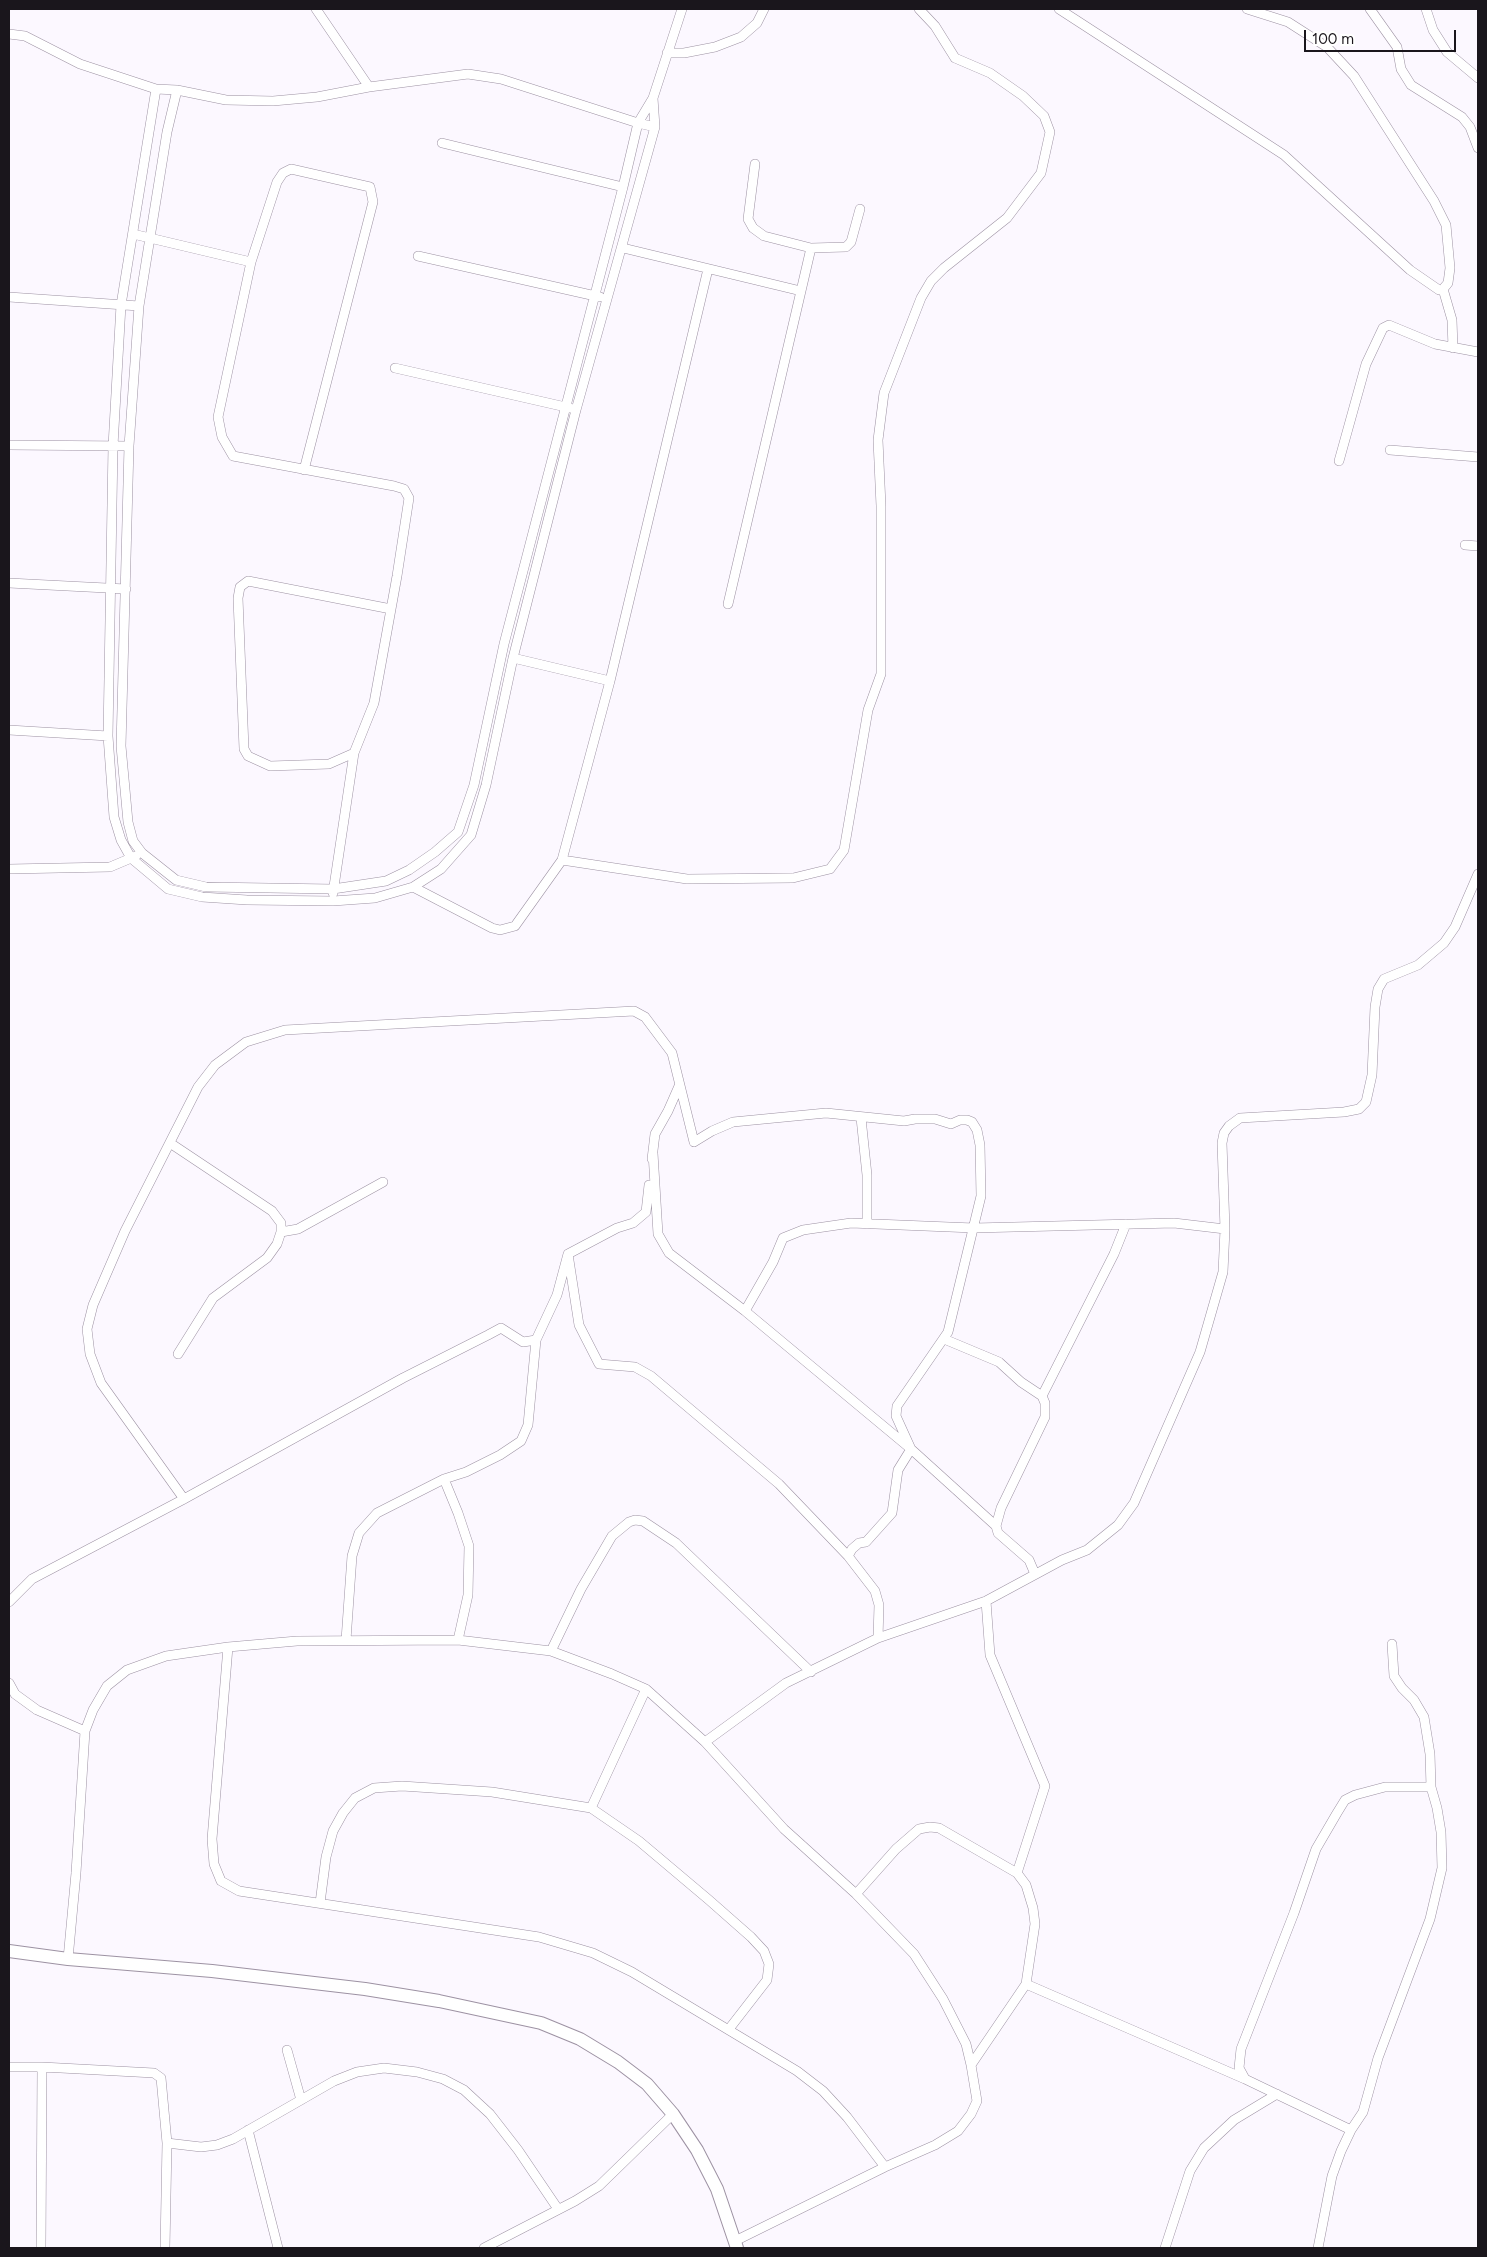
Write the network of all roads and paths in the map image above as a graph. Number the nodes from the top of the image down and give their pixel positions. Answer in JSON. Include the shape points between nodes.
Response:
{"nodes":[{"id":1,"x":316,"y":9,"type":"edge"},
{"id":2,"x":682,"y":9,"type":"edge"},
{"id":3,"x":764,"y":9,"type":"edge"},
{"id":4,"x":920,"y":9,"type":"edge"},
{"id":5,"x":1059,"y":9,"type":"edge"},
{"id":6,"x":1247,"y":9,"type":"edge"},
{"id":7,"x":1370,"y":9,"type":"edge"},
{"id":8,"x":1426,"y":9,"type":"edge"},
{"id":9,"x":9,"y":34,"type":"edge"},
{"id":10,"x":668,"y":53,"type":"junction"},
{"id":11,"x":1478,"y":78,"type":"edge"},
{"id":12,"x":368,"y":87,"type":"junction"},
{"id":13,"x":156,"y":88,"type":"junction"},
{"id":14,"x":177,"y":90,"type":"junction"},
{"id":15,"x":653,"y":98,"type":"junction"},
{"id":16,"x":638,"y":123,"type":"junction"},
{"id":17,"x":655,"y":127,"type":"junction"},
{"id":18,"x":442,"y":143,"type":"dead end"},
{"id":19,"x":1478,"y":148,"type":"edge"},
{"id":20,"x":755,"y":164,"type":"dead end"},
{"id":21,"x":624,"y":187,"type":"junction"},
{"id":22,"x":860,"y":209,"type":"dead end"},
{"id":23,"x":133,"y":234,"type":"junction"},
{"id":24,"x":149,"y":238,"type":"junction"},
{"id":25,"x":623,"y":248,"type":"junction"},
{"id":26,"x":811,"y":248,"type":"junction"},
{"id":27,"x":418,"y":256,"type":"dead end"},
{"id":28,"x":251,"y":262,"type":"junction"},
{"id":29,"x":708,"y":269,"type":"junction"},
{"id":30,"x":1443,"y":289,"type":"junction"},
{"id":31,"x":801,"y":291,"type":"junction"},
{"id":32,"x":594,"y":296,"type":"junction"},
{"id":33,"x":9,"y":297,"type":"edge"},
{"id":34,"x":606,"y":299,"type":"junction"},
{"id":35,"x":121,"y":305,"type":"junction"},
{"id":36,"x":139,"y":306,"type":"junction"},
{"id":37,"x":1453,"y":348,"type":"junction"},
{"id":38,"x":1478,"y":352,"type":"edge"},
{"id":39,"x":395,"y":368,"type":"dead end"},
{"id":40,"x":566,"y":407,"type":"junction"},
{"id":41,"x":576,"y":410,"type":"junction"},
{"id":42,"x":9,"y":445,"type":"edge"},
{"id":43,"x":113,"y":446,"type":"junction"},
{"id":44,"x":129,"y":446,"type":"junction"},
{"id":45,"x":1390,"y":450,"type":"dead end"},
{"id":46,"x":1478,"y":457,"type":"edge"},
{"id":47,"x":1339,"y":461,"type":"dead end"},
{"id":48,"x":304,"y":470,"type":"junction"},
{"id":49,"x":1465,"y":545,"type":"dead end"},
{"id":50,"x":1478,"y":546,"type":"edge"},
{"id":51,"x":9,"y":583,"type":"edge"},
{"id":52,"x":112,"y":589,"type":"junction"},
{"id":53,"x":126,"y":589,"type":"junction"},
{"id":54,"x":728,"y":604,"type":"dead end"},
{"id":55,"x":391,"y":609,"type":"junction"},
{"id":56,"x":513,"y":658,"type":"junction"},
{"id":57,"x":610,"y":681,"type":"junction"},
{"id":58,"x":9,"y":730,"type":"edge"},
{"id":59,"x":108,"y":736,"type":"junction"},
{"id":60,"x":354,"y":753,"type":"junction"},
{"id":61,"x":142,"y":853,"type":"junction"},
{"id":62,"x":131,"y":858,"type":"junction"},
{"id":63,"x":562,"y":860,"type":"junction"},
{"id":64,"x":9,"y":869,"type":"edge"},
{"id":65,"x":1478,"y":874,"type":"edge"},
{"id":66,"x":413,"y":887,"type":"junction"},
{"id":67,"x":333,"y":889,"type":"junction"},
{"id":68,"x":333,"y":900,"type":"junction"},
{"id":69,"x":861,"y":1118,"type":"junction"},
{"id":70,"x":694,"y":1142,"type":"junction"},
{"id":71,"x":170,"y":1143,"type":"junction"},
{"id":72,"x":653,"y":1153,"type":"junction"},
{"id":73,"x":383,"y":1182,"type":"dead end"},
{"id":74,"x":867,"y":1224,"type":"junction"},
{"id":75,"x":1126,"y":1224,"type":"junction"},
{"id":76,"x":974,"y":1228,"type":"junction"},
{"id":77,"x":1225,"y":1229,"type":"junction"},
{"id":78,"x":282,"y":1232,"type":"junction"},
{"id":79,"x":568,"y":1254,"type":"junction"},
{"id":80,"x":745,"y":1311,"type":"junction"},
{"id":81,"x":944,"y":1339,"type":"junction"},
{"id":82,"x":536,"y":1340,"type":"junction"},
{"id":83,"x":178,"y":1354,"type":"dead end"},
{"id":84,"x":1042,"y":1396,"type":"junction"},
{"id":85,"x":911,"y":1449,"type":"junction"},
{"id":86,"x":444,"y":1479,"type":"junction"},
{"id":87,"x":184,"y":1498,"type":"junction"},
{"id":88,"x":996,"y":1526,"type":"junction"},
{"id":89,"x":848,"y":1556,"type":"junction"},
{"id":90,"x":1035,"y":1574,"type":"junction"},
{"id":91,"x":986,"y":1601,"type":"junction"},
{"id":92,"x":9,"y":1602,"type":"edge"},
{"id":93,"x":878,"y":1638,"type":"junction"},
{"id":94,"x":346,"y":1640,"type":"junction"},
{"id":95,"x":458,"y":1640,"type":"junction"},
{"id":96,"x":1392,"y":1644,"type":"dead end"},
{"id":97,"x":228,"y":1647,"type":"junction"},
{"id":98,"x":551,"y":1651,"type":"junction"},
{"id":99,"x":811,"y":1672,"type":"junction"},
{"id":100,"x":9,"y":1682,"type":"edge"},
{"id":101,"x":646,"y":1689,"type":"junction"},
{"id":102,"x":85,"y":1731,"type":"junction"},
{"id":103,"x":705,"y":1742,"type":"junction"},
{"id":104,"x":1431,"y":1787,"type":"junction"},
{"id":105,"x":591,"y":1808,"type":"junction"},
{"id":106,"x":1016,"y":1873,"type":"junction"},
{"id":107,"x":856,"y":1894,"type":"junction"},
{"id":108,"x":320,"y":1903,"type":"junction"},
{"id":109,"x":9,"y":1951,"type":"edge"},
{"id":110,"x":68,"y":1959,"type":"junction"},
{"id":111,"x":1026,"y":1984,"type":"junction"},
{"id":112,"x":730,"y":2029,"type":"junction"},
{"id":113,"x":287,"y":2050,"type":"dead end"},
{"id":114,"x":971,"y":2065,"type":"junction"},
{"id":115,"x":9,"y":2067,"type":"edge"},
{"id":116,"x":42,"y":2067,"type":"junction"},
{"id":117,"x":1245,"y":2079,"type":"junction"},
{"id":118,"x":1277,"y":2094,"type":"junction"},
{"id":119,"x":301,"y":2100,"type":"junction"},
{"id":120,"x":673,"y":2114,"type":"junction"},
{"id":121,"x":248,"y":2130,"type":"junction"},
{"id":122,"x":1351,"y":2130,"type":"junction"},
{"id":123,"x":167,"y":2142,"type":"junction"},
{"id":124,"x":885,"y":2167,"type":"junction"},
{"id":125,"x":558,"y":2210,"type":"junction"},
{"id":126,"x":736,"y":2245,"type":"edge"},
{"id":127,"x":41,"y":2248,"type":"edge"},
{"id":128,"x":165,"y":2248,"type":"edge"},
{"id":129,"x":278,"y":2248,"type":"edge"},
{"id":130,"x":484,"y":2248,"type":"edge"},
{"id":131,"x":1165,"y":2248,"type":"edge"},
{"id":132,"x":1318,"y":2248,"type":"edge"}],
"edges":[{"from":1,"to":12,"type":"street"},
{"from":2,"to":10,"type":"street"},
{"from":3,"to":10,"type":"street","via":[[756,23],[741,37],[715,48]]},
{"from":4,"to":63,"type":"street","via":[[955,58],[990,73],[1023,96],[1044,116],[1050,132],[1041,173],[1007,218],[944,268],[926,290],[884,394],[878,440],[881,674],[868,710],[844,850],[830,869],[793,878],[687,879]]},
{"from":5,"to":30,"type":"street","via":[[1284,155],[1410,270],[1439,290]]},
{"from":6,"to":30,"type":"street","via":[[1288,22],[1327,47],[1354,76],[1434,201],[1446,226],[1450,268],[1448,283]]},
{"from":7,"to":19,"type":"street","via":[[1397,47],[1401,70],[1411,85],[1462,117],[1470,127]]},
{"from":8,"to":11,"type":"street","via":[[1433,30],[1447,52]]},
{"from":9,"to":13,"type":"street","via":[[25,36],[80,64]]},
{"from":10,"to":15,"type":"street"},
{"from":12,"to":14,"type":"street","via":[[273,101],[226,100]]},
{"from":12,"to":16,"type":"street","via":[[468,74],[501,79]]},
{"from":13,"to":14,"type":"street"},
{"from":13,"to":23,"type":"street"},
{"from":14,"to":24,"type":"street"},
{"from":15,"to":16,"type":"street"},
{"from":15,"to":17,"type":"street"},
{"from":16,"to":17,"type":"street"},
{"from":16,"to":21,"type":"street"},
{"from":17,"to":25,"type":"street"},
{"from":18,"to":21,"type":"street"},
{"from":20,"to":26,"type":"street","via":[[748,219],[753,228],[764,236]]},
{"from":21,"to":32,"type":"street"},
{"from":22,"to":26,"type":"street","via":[[851,242],[846,247]]},
{"from":23,"to":24,"type":"street"},
{"from":23,"to":35,"type":"street"},
{"from":24,"to":28,"type":"street"},
{"from":24,"to":36,"type":"street"},
{"from":25,"to":29,"type":"street"},
{"from":25,"to":34,"type":"street"},
{"from":26,"to":31,"type":"street"},
{"from":27,"to":32,"type":"street"},
{"from":28,"to":48,"type":"street","via":[[218,417],[222,437],[233,456]]},
{"from":28,"to":48,"type":"street","via":[[277,182],[283,173],[291,169],[370,187],[373,202]]},
{"from":29,"to":31,"type":"street"},
{"from":29,"to":57,"type":"street"},
{"from":30,"to":37,"type":"street","via":[[1452,320]]},
{"from":31,"to":54,"type":"street"},
{"from":32,"to":34,"type":"street"},
{"from":32,"to":40,"type":"street"},
{"from":33,"to":35,"type":"street"},
{"from":34,"to":41,"type":"street"},
{"from":35,"to":36,"type":"street"},
{"from":35,"to":43,"type":"street"},
{"from":36,"to":44,"type":"street"},
{"from":37,"to":38,"type":"street"},
{"from":37,"to":47,"type":"street","via":[[1435,344],[1389,324],[1382,328],[1366,364]]},
{"from":39,"to":40,"type":"street"},
{"from":40,"to":41,"type":"street"},
{"from":40,"to":67,"type":"street","via":[[504,644],[474,785],[458,832],[409,870],[386,881]]},
{"from":41,"to":56,"type":"street"},
{"from":42,"to":43,"type":"street"},
{"from":43,"to":44,"type":"street"},
{"from":43,"to":52,"type":"street"},
{"from":44,"to":53,"type":"street"},
{"from":45,"to":46,"type":"street"},
{"from":48,"to":55,"type":"street","via":[[404,490],[409,498]]},
{"from":49,"to":50,"type":"street"},
{"from":51,"to":52,"type":"street"},
{"from":52,"to":53,"type":"street"},
{"from":52,"to":59,"type":"street"},
{"from":53,"to":61,"type":"street","via":[[121,746],[128,822]]},
{"from":55,"to":60,"type":"street","via":[[374,703]]},
{"from":55,"to":60,"type":"street","via":[[248,581],[240,587],[244,749],[248,756],[270,766],[329,764]]},
{"from":56,"to":57,"type":"street"},
{"from":56,"to":66,"type":"street","via":[[486,785],[471,835],[441,869]]},
{"from":57,"to":63,"type":"street"},
{"from":58,"to":59,"type":"street"},
{"from":59,"to":62,"type":"street","via":[[114,816],[121,840]]},
{"from":60,"to":67,"type":"street"},
{"from":61,"to":62,"type":"street"},
{"from":61,"to":67,"type":"street","via":[[176,880],[206,887]]},
{"from":62,"to":64,"type":"street","via":[[110,867]]},
{"from":62,"to":68,"type":"street","via":[[168,889],[202,898]]},
{"from":63,"to":66,"type":"street","via":[[515,926],[500,930]]},
{"from":65,"to":77,"type":"street","via":[[1455,927],[1444,943],[1418,965],[1384,979],[1378,989],[1372,1076],[1366,1102],[1359,1110],[1240,1118],[1224,1133]]},
{"from":66,"to":68,"type":"street","via":[[375,898]]},
{"from":67,"to":68,"type":"street"},
{"from":69,"to":70,"type":"street","via":[[826,1113],[732,1122]]},
{"from":69,"to":74,"type":"street","via":[[867,1175]]},
{"from":69,"to":76,"type":"street","via":[[904,1122],[935,1119],[951,1124],[960,1120],[972,1122],[980,1145],[981,1169],[981,1196]]},
{"from":70,"to":71,"type":"street","via":[[672,1054],[645,1017],[634,1011],[285,1030],[246,1042],[215,1065],[198,1087]]},
{"from":70,"to":72,"type":"street","via":[[679,1086],[655,1134]]},
{"from":71,"to":78,"type":"street","via":[[272,1211],[282,1223]]},
{"from":71,"to":87,"type":"street","via":[[125,1231],[87,1329],[90,1354],[100,1383]]},
{"from":72,"to":79,"type":"street","via":[[646,1212],[633,1223]]},
{"from":72,"to":80,"type":"street","via":[[658,1234],[669,1253]]},
{"from":73,"to":78,"type":"street","via":[[298,1229]]},
{"from":74,"to":76,"type":"street"},
{"from":74,"to":80,"type":"street","via":[[803,1230],[783,1238]]},
{"from":75,"to":76,"type":"street"},
{"from":75,"to":77,"type":"street","via":[[1174,1223]]},
{"from":75,"to":84,"type":"street"},
{"from":76,"to":81,"type":"street"},
{"from":77,"to":90,"type":"street","via":[[1223,1272],[1200,1352],[1134,1503],[1118,1525],[1087,1550]]},
{"from":78,"to":83,"type":"street","via":[[267,1258],[213,1298]]},
{"from":79,"to":82,"type":"street","via":[[557,1295]]},
{"from":79,"to":89,"type":"street","via":[[579,1325],[599,1364],[635,1367],[651,1376],[779,1484]]},
{"from":80,"to":85,"type":"street"},
{"from":81,"to":84,"type":"street","via":[[999,1362]]},
{"from":81,"to":85,"type":"street","via":[[897,1406],[896,1416]]},
{"from":82,"to":86,"type":"street","via":[[528,1425],[521,1440],[500,1455]]},
{"from":82,"to":87,"type":"street","via":[[523,1342],[501,1328]]},
{"from":84,"to":88,"type":"street","via":[[1045,1417],[1001,1508]]},
{"from":85,"to":88,"type":"street"},
{"from":85,"to":89,"type":"street","via":[[898,1470],[892,1513],[866,1542],[859,1543]]},
{"from":86,"to":94,"type":"street","via":[[377,1512],[359,1532],[352,1556]]},
{"from":86,"to":95,"type":"street","via":[[469,1546],[468,1595]]},
{"from":87,"to":92,"type":"street","via":[[32,1579]]},
{"from":88,"to":90,"type":"street","via":[[998,1533],[1030,1560]]},
{"from":89,"to":93,"type":"street","via":[[874,1591],[879,1604]]},
{"from":90,"to":91,"type":"street"},
{"from":91,"to":93,"type":"street"},
{"from":91,"to":106,"type":"street","via":[[990,1655],[1045,1786]]},
{"from":93,"to":99,"type":"street"},
{"from":94,"to":95,"type":"street"},
{"from":94,"to":97,"type":"street","via":[[297,1640]]},
{"from":95,"to":98,"type":"street"},
{"from":96,"to":104,"type":"street","via":[[1394,1676],[1424,1717]]},
{"from":97,"to":102,"type":"street","via":[[166,1656],[127,1670],[107,1686]]},
{"from":97,"to":108,"type":"street","via":[[212,1840],[214,1864],[221,1881],[239,1891]]},
{"from":98,"to":99,"type":"street","via":[[612,1536],[635,1520],[643,1521],[676,1544]]},
{"from":98,"to":101,"type":"street"},
{"from":99,"to":103,"type":"street","via":[[786,1684]]},
{"from":100,"to":102,"type":"street","via":[[15,1694],[37,1710]]},
{"from":101,"to":103,"type":"street"},
{"from":101,"to":105,"type":"street"},
{"from":102,"to":110,"type":"street"},
{"from":103,"to":107,"type":"street","via":[[784,1829]]},
{"from":104,"to":117,"type":"street","via":[[1385,1786],[1345,1800],[1316,1849],[1241,2048],[1239,2068]]},
{"from":104,"to":122,"type":"street","via":[[1441,1832],[1440,1881],[1420,1951],[1387,2033],[1363,2112]]},
{"from":105,"to":108,"type":"street","via":[[492,1792],[402,1786],[374,1788],[355,1798],[333,1831]]},
{"from":105,"to":112,"type":"street","via":[[639,1841],[764,1951],[769,1964],[768,1980]]},
{"from":106,"to":107,"type":"street","via":[[939,1828],[924,1827],[896,1849]]},
{"from":106,"to":111,"type":"street","via":[[1026,1885],[1034,1915]]},
{"from":107,"to":114,"type":"street","via":[[914,1954],[943,1999],[966,2044]]},
{"from":108,"to":112,"type":"street","via":[[539,1937],[593,1953]]},
{"from":109,"to":110,"type":"main road"},
{"from":110,"to":120,"type":"main road","via":[[365,1989],[458,2004],[541,2023],[580,2039],[618,2062],[648,2084]]},
{"from":111,"to":114,"type":"street"},
{"from":111,"to":117,"type":"street"},
{"from":112,"to":124,"type":"street","via":[[823,2091]]},
{"from":113,"to":119,"type":"street"},
{"from":114,"to":124,"type":"street","via":[[977,2101],[958,2131]]},
{"from":115,"to":116,"type":"street"},
{"from":116,"to":123,"type":"street","via":[[154,2073],[161,2078],[163,2088]]},
{"from":116,"to":127,"type":"street"},
{"from":117,"to":118,"type":"street"},
{"from":118,"to":122,"type":"street"},
{"from":118,"to":131,"type":"street","via":[[1234,2120],[1204,2148],[1190,2171]]},
{"from":119,"to":121,"type":"street"},
{"from":119,"to":125,"type":"street","via":[[358,2072],[384,2068],[444,2079],[464,2090],[490,2114]]},
{"from":120,"to":125,"type":"street","via":[[599,2186]]},
{"from":120,"to":126,"type":"main road","via":[[717,2189]]},
{"from":121,"to":123,"type":"street","via":[[217,2145],[201,2147]]},
{"from":121,"to":129,"type":"street"},
{"from":122,"to":132,"type":"street","via":[[1332,2176]]},
{"from":123,"to":128,"type":"street"},
{"from":124,"to":126,"type":"street"},
{"from":125,"to":130,"type":"street"}]}
